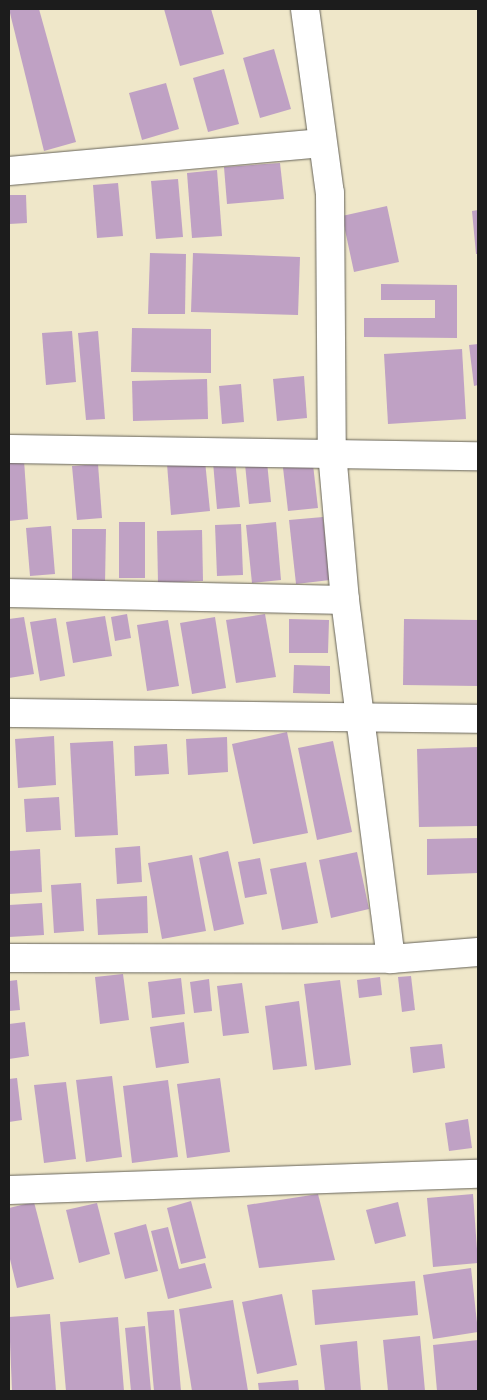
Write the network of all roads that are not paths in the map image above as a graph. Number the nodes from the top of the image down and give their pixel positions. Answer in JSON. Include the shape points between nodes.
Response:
{"nodes":[{"id":1,"x":305,"y":9,"type":"edge"},
{"id":2,"x":320,"y":143,"type":"junction"},
{"id":3,"x":9,"y":172,"type":"edge"},
{"id":4,"x":9,"y":449,"type":"edge"},
{"id":5,"x":332,"y":452,"type":"junction"},
{"id":6,"x":478,"y":456,"type":"edge"},
{"id":7,"x":9,"y":593,"type":"edge"},
{"id":8,"x":345,"y":600,"type":"junction"},
{"id":9,"x":9,"y":713,"type":"edge"},
{"id":10,"x":357,"y":718,"type":"junction"},
{"id":11,"x":478,"y":719,"type":"edge"},
{"id":12,"x":478,"y":952,"type":"edge"},
{"id":13,"x":9,"y":958,"type":"edge"},
{"id":14,"x":391,"y":959,"type":"junction"},
{"id":15,"x":478,"y":1174,"type":"edge"},
{"id":16,"x":9,"y":1190,"type":"edge"}],
"edges":[{"from":1,"to":2,"type":"street"},
{"from":2,"to":3,"type":"street"},
{"from":2,"to":5,"type":"street","via":[[330,193]]},
{"from":4,"to":5,"type":"street"},
{"from":5,"to":6,"type":"street"},
{"from":5,"to":8,"type":"street"},
{"from":7,"to":8,"type":"street"},
{"from":8,"to":10,"type":"street"},
{"from":9,"to":10,"type":"street"},
{"from":10,"to":11,"type":"street"},
{"from":10,"to":14,"type":"street"},
{"from":12,"to":14,"type":"street"},
{"from":13,"to":14,"type":"street"},
{"from":15,"to":16,"type":"street"}]}
